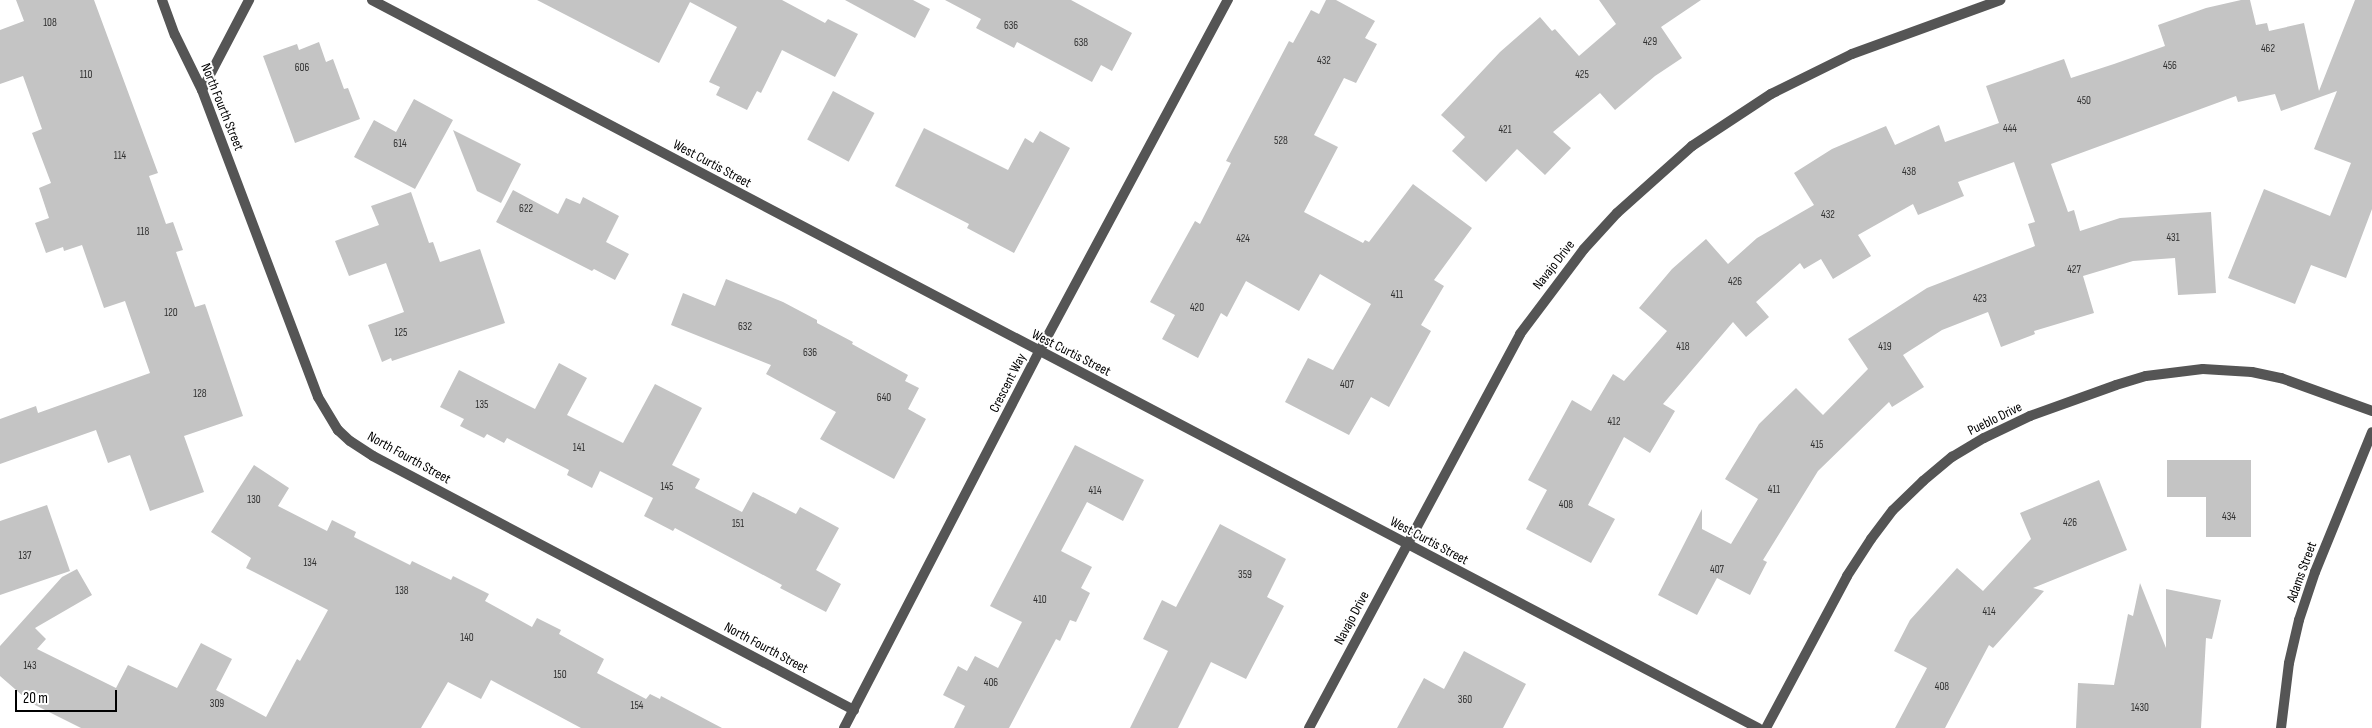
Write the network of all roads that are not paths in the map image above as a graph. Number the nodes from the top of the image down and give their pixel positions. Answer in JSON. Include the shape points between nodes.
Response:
{"nodes":[{"id":1,"x":162,"y":0,"type":"edge"},
{"id":2,"x":249,"y":0,"type":"edge"},
{"id":3,"x":372,"y":0,"type":"edge"},
{"id":4,"x":2000,"y":0,"type":"edge"},
{"id":5,"x":1226,"y":1,"type":"edge"},
{"id":6,"x":202,"y":90,"type":"junction"},
{"id":7,"x":1039,"y":352,"type":"junction"},
{"id":8,"x":2372,"y":411,"type":"edge"},
{"id":9,"x":2372,"y":432,"type":"edge"},
{"id":10,"x":1406,"y":544,"type":"junction"},
{"id":11,"x":854,"y":710,"type":"junction"},
{"id":12,"x":844,"y":728,"type":"edge"},
{"id":13,"x":1309,"y":728,"type":"edge"},
{"id":14,"x":1758,"y":728,"type":"edge"},
{"id":15,"x":1766,"y":728,"type":"edge"},
{"id":16,"x":2281,"y":728,"type":"edge"}],
"edges":[{"from":1,"to":6,"type":"street","name":"North Fourth Street"},
{"from":2,"to":6,"type":"street"},
{"from":3,"to":7,"type":"street","name":"West Curtis Street"},
{"from":4,"to":10,"type":"street","name":"Navajo Drive","via":[[1852,54],[1808,75],[1730,119],[1652,180],[1584,249],[1520,334]]},
{"from":5,"to":7,"type":"street","name":"Crescent Way"},
{"from":6,"to":11,"type":"street","name":"North Fourth Street","via":[[318,397],[328,416],[350,441]]},
{"from":7,"to":10,"type":"street","name":"West Curtis Street"},
{"from":7,"to":11,"type":"street","name":"Crescent Way"},
{"from":8,"to":15,"type":"street","name":"Pueblo Drive","via":[[2281,378],[2237,370],[2202,369],[2146,376],[2116,385],[2030,416],[1984,438],[1952,457],[1922,481],[1893,510],[1871,539],[1847,576]]},
{"from":9,"to":16,"type":"street","name":"Adams Street","via":[[2299,620],[2289,663]]},
{"from":10,"to":13,"type":"street","name":"Navajo Drive"},
{"from":10,"to":14,"type":"street","name":"West Curtis Street"},
{"from":11,"to":12,"type":"street","name":"Crescent Way"}]}
